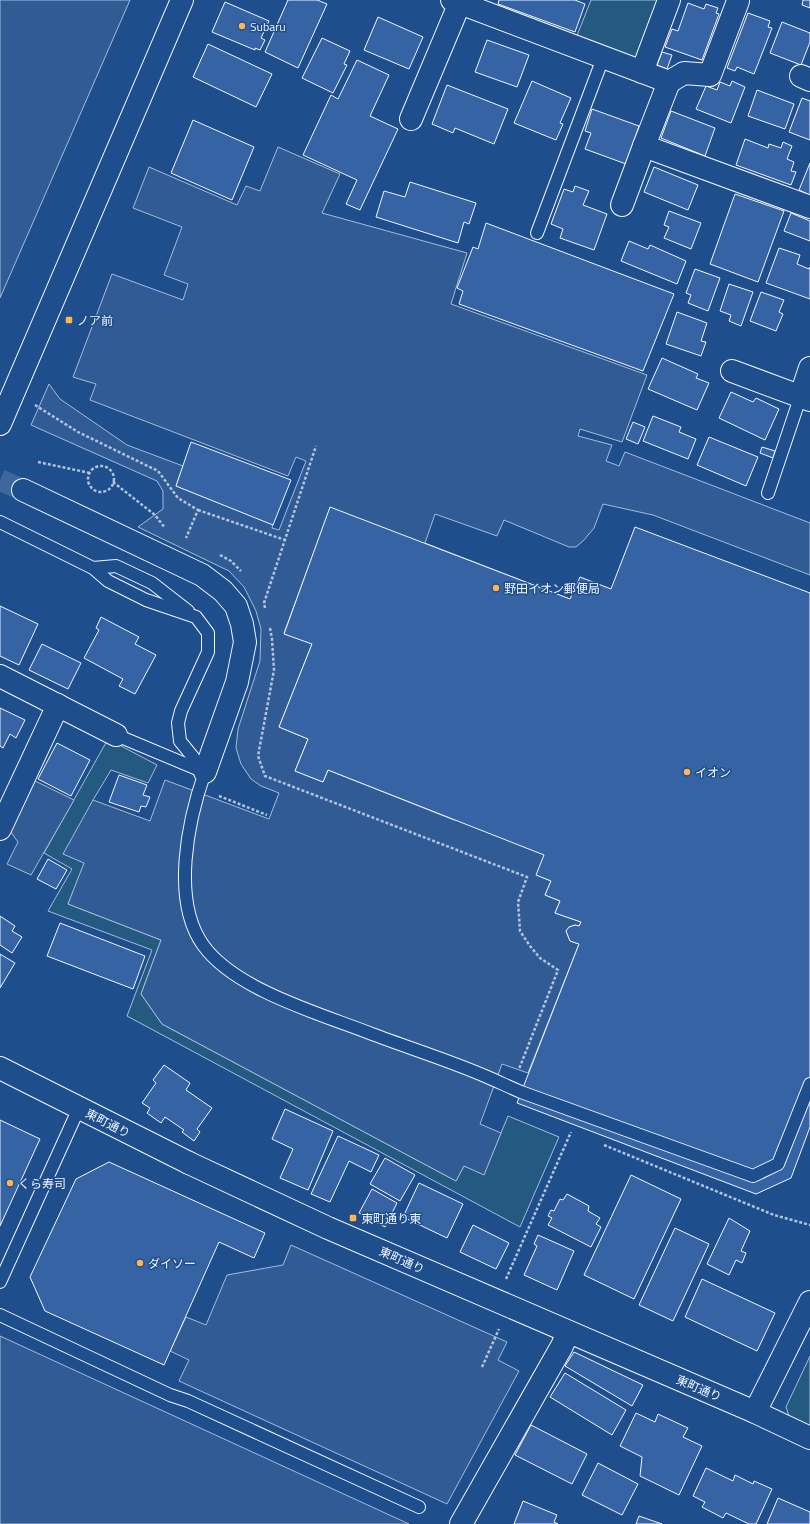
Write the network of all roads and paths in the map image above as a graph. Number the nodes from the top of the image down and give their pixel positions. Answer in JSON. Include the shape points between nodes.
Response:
{"nodes":[{"id":1,"x":182,"y":0,"type":"edge"},
{"id":2,"x":669,"y":0,"type":"edge"},
{"id":3,"x":458,"y":1,"type":"edge"},
{"id":4,"x":738,"y":1,"type":"dead end"},
{"id":5,"x":603,"y":58,"type":"junction"},
{"id":6,"x":642,"y":72,"type":"junction"},
{"id":7,"x":669,"y":82,"type":"junction"},
{"id":8,"x":411,"y":119,"type":"dead end"},
{"id":9,"x":644,"y":146,"type":"junction"},
{"id":10,"x":622,"y":205,"type":"dead end"},
{"id":11,"x":810,"y":207,"type":"edge"},
{"id":12,"x":537,"y":233,"type":"dead end"},
{"id":13,"x":810,"y":368,"type":"edge"},
{"id":14,"x":732,"y":371,"type":"dead end"},
{"id":15,"x":806,"y":398,"type":"edge"},
{"id":16,"x":33,"y":404,"type":"dead end"},
{"id":17,"x":0,"y":424,"type":"edge"},
{"id":18,"x":316,"y":446,"type":"dead end"},
{"id":19,"x":38,"y":462,"type":"dead end"},
{"id":20,"x":90,"y":473,"type":"junction"},
{"id":21,"x":114,"y":482,"type":"junction"},
{"id":22,"x":23,"y":490,"type":"tunnel mouth"},
{"id":23,"x":768,"y":493,"type":"dead end"},
{"id":24,"x":198,"y":510,"type":"junction"},
{"id":25,"x":155,"y":515,"type":"dead end"},
{"id":26,"x":0,"y":522,"type":"edge"},
{"id":27,"x":186,"y":538,"type":"dead end"},
{"id":28,"x":285,"y":540,"type":"junction"},
{"id":29,"x":93,"y":568,"type":"junction"},
{"id":30,"x":265,"y":610,"type":"dead end"},
{"id":31,"x":196,"y":617,"type":"junction"},
{"id":32,"x":269,"y":624,"type":"dead end"},
{"id":33,"x":0,"y":676,"type":"edge"},
{"id":34,"x":58,"y":705,"type":"junction"},
{"id":35,"x":116,"y":735,"type":"joint"},
{"id":36,"x":205,"y":772,"type":"junction"},
{"id":37,"x":218,"y":796,"type":"dead end"},
{"id":38,"x":267,"y":815,"type":"dead end"},
{"id":39,"x":0,"y":829,"type":"edge"},
{"id":40,"x":0,"y":1068,"type":"edge"},
{"id":41,"x":519,"y":1070,"type":"dead end"},
{"id":42,"x":810,"y":1084,"type":"edge"},
{"id":43,"x":79,"y":1108,"type":"junction"},
{"id":44,"x":564,"y":1129,"type":"dead end"},
{"id":45,"x":571,"y":1132,"type":"junction"},
{"id":46,"x":578,"y":1135,"type":"dead end"},
{"id":47,"x":600,"y":1144,"type":"dead end"},
{"id":48,"x":810,"y":1225,"type":"edge"},
{"id":49,"x":0,"y":1282,"type":"edge"},
{"id":50,"x":496,"y":1301,"type":"junction"},
{"id":51,"x":810,"y":1302,"type":"edge"},
{"id":52,"x":0,"y":1315,"type":"edge"},
{"id":53,"x":502,"y":1323,"type":"dead end"},
{"id":54,"x":568,"y":1332,"type":"junction"},
{"id":55,"x":482,"y":1367,"type":"dead end"},
{"id":56,"x":755,"y":1412,"type":"junction"},
{"id":57,"x":810,"y":1438,"type":"edge"},
{"id":58,"x":419,"y":1507,"type":"dead end"},
{"id":59,"x":461,"y":1524,"type":"edge"}],
"edges":[{"from":1,"to":17,"type":"street"},
{"from":2,"to":6,"type":"street"},
{"from":3,"to":5,"type":"street"},
{"from":3,"to":8,"type":"street"},
{"from":4,"to":7,"type":"street","via":[[710,75],[684,73]]},
{"from":5,"to":6,"type":"street"},
{"from":5,"to":12,"type":"lane"},
{"from":6,"to":7,"type":"street"},
{"from":7,"to":9,"type":"street"},
{"from":9,"to":10,"type":"street"},
{"from":9,"to":11,"type":"street"},
{"from":13,"to":15,"type":"street"},
{"from":14,"to":15,"type":"street"},
{"from":15,"to":23,"type":"lane"},
{"from":16,"to":24,"type":"path","via":[[78,432],[158,471],[178,498]]},
{"from":18,"to":28,"type":"path"},
{"from":19,"to":20,"type":"path"},
{"from":20,"to":21,"type":"path","via":[[96,467],[105,467],[113,475]]},
{"from":20,"to":21,"type":"path","via":[[90,485],[96,491],[110,489]]},
{"from":21,"to":25,"type":"path"},
{"from":22,"to":36,"type":"street","via":[[202,575],[223,591],[236,606],[245,642],[237,682]]},
{"from":24,"to":27,"type":"path"},
{"from":24,"to":28,"type":"path"},
{"from":26,"to":29,"type":"lane"},
{"from":28,"to":30,"type":"path","via":[[264,603]]},
{"from":29,"to":31,"type":"lane","via":[[108,581],[146,600]]},
{"from":29,"to":31,"type":"lane","via":[[116,566],[140,577],[152,583]]},
{"from":31,"to":36,"type":"lane","via":[[208,633],[208,652],[178,723],[180,741]]},
{"from":32,"to":41,"type":"path","via":[[274,670],[258,756],[265,776],[527,877],[518,902],[520,931],[540,958],[558,970]]},
{"from":33,"to":34,"type":"street"},
{"from":34,"to":35,"type":"street"},
{"from":34,"to":39,"type":"street"},
{"from":35,"to":36,"type":"lane"},
{"from":36,"to":42,"type":"lane","via":[[199,788],[187,847],[184,877],[186,901],[190,922],[203,945],[219,962],[243,980],[302,1008],[484,1075],[521,1092],[753,1176],[778,1164]]},
{"from":37,"to":38,"type":"path"},
{"from":40,"to":43,"type":"street","name":"東町通り"},
{"from":43,"to":49,"type":"lane"},
{"from":43,"to":50,"type":"street","name":"東町通り","via":[[328,1228]]},
{"from":44,"to":45,"type":"path"},
{"from":45,"to":46,"type":"path"},
{"from":45,"to":50,"type":"path"},
{"from":47,"to":48,"type":"path","via":[[774,1215]]},
{"from":50,"to":54,"type":"street","name":"東町通り"},
{"from":51,"to":56,"type":"street"},
{"from":52,"to":58,"type":"lane"},
{"from":53,"to":55,"type":"path"},
{"from":54,"to":56,"type":"street","name":"東町通り"},
{"from":54,"to":59,"type":"street"},
{"from":56,"to":57,"type":"street","name":"東町通り"}]}
